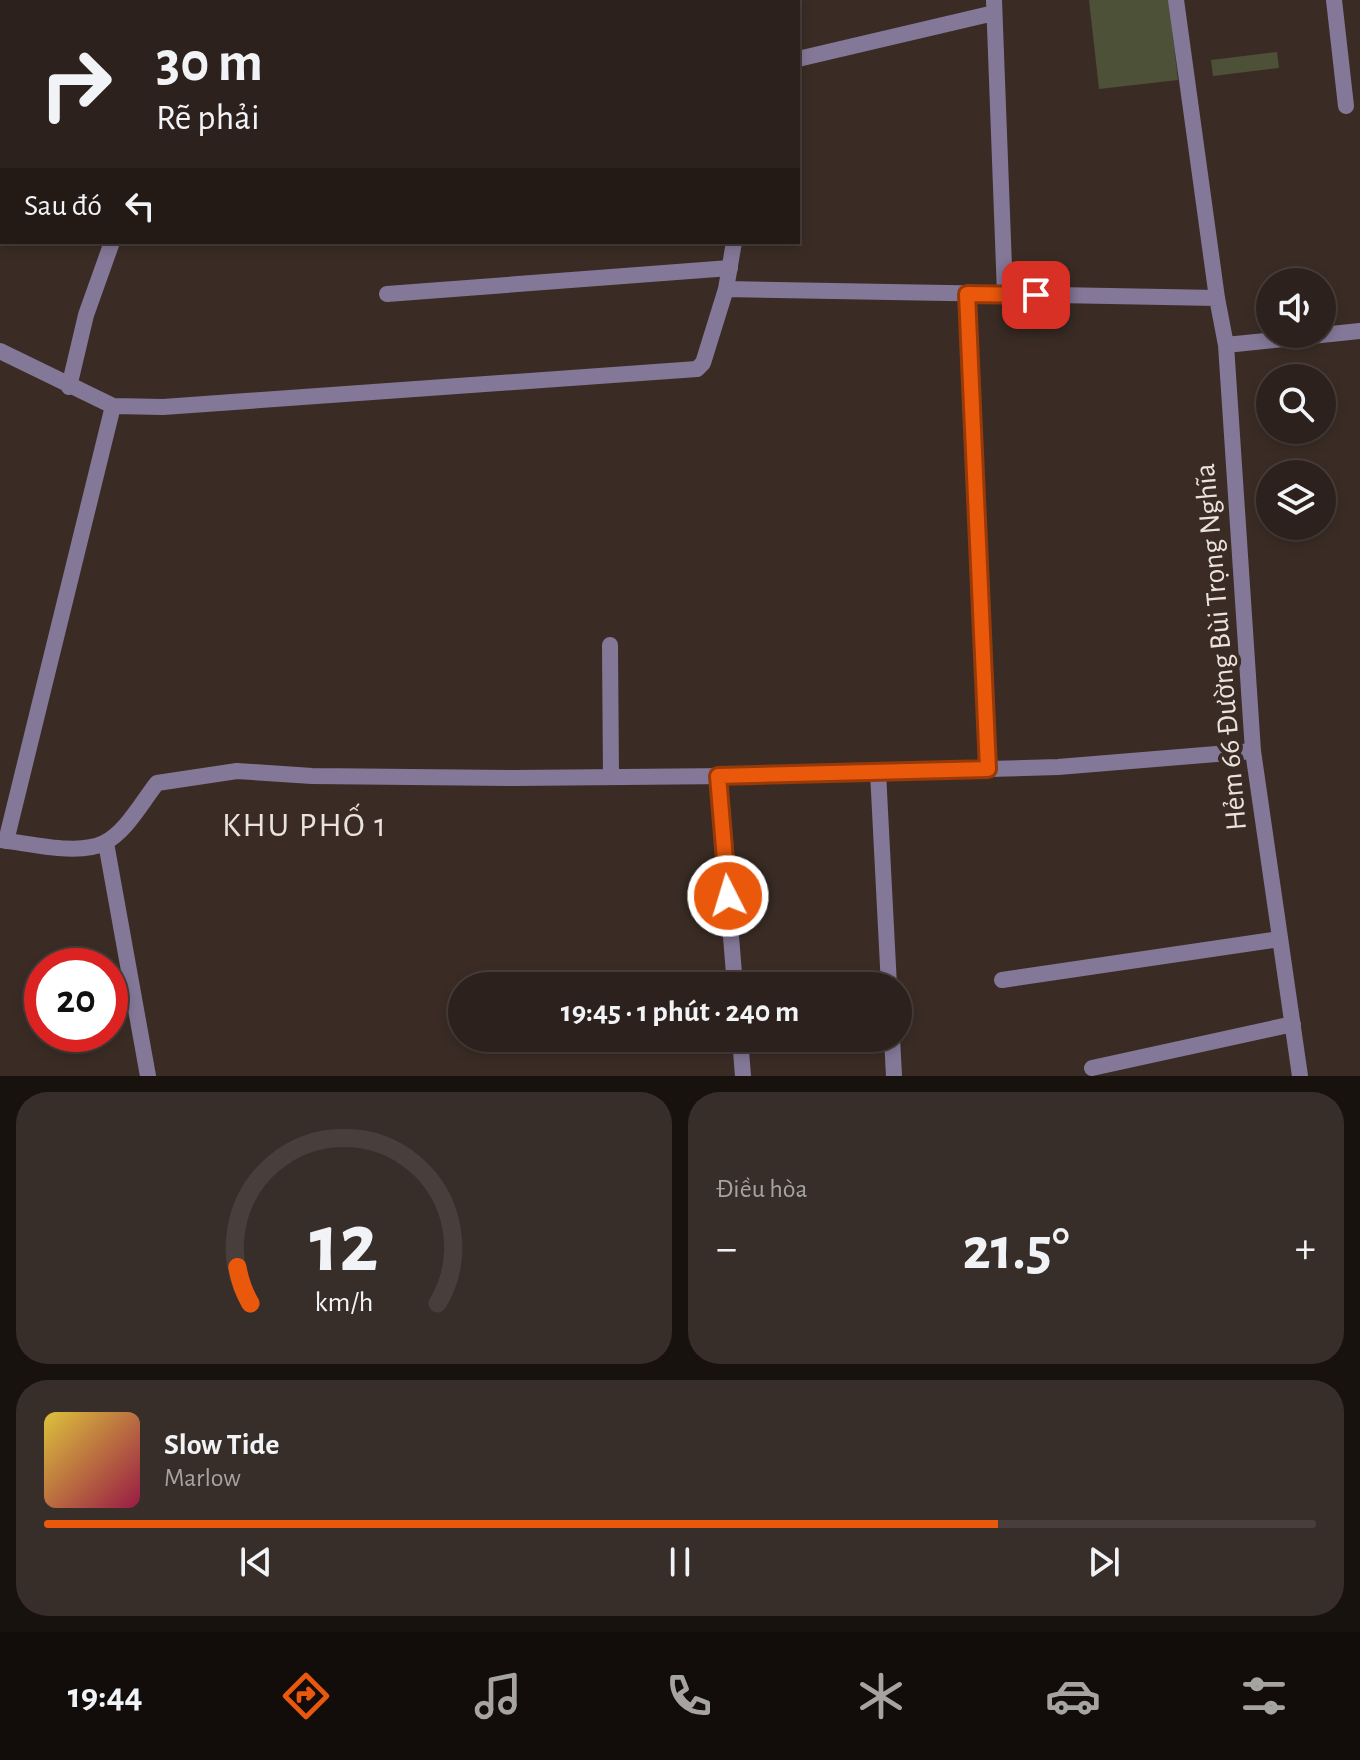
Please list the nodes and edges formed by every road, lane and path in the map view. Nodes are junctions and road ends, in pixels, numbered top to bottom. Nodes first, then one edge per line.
1 (1176, 0) edge
2 (1334, 0) edge
3 (994, 6) edge
4 (800, 58) edge
5 (1346, 106) dead end
6 (111, 244) edge
7 (734, 244) edge
8 (730, 268) junction
9 (726, 289) junction
10 (387, 294) dead end
11 (967, 294) junction
12 (1005, 294) junction
13 (1217, 298) junction
14 (1360, 331) edge
15 (1226, 345) junction
16 (0, 351) edge
17 (69, 387) junction
18 (113, 406) junction
19 (610, 645) dead end
20 (1253, 751) junction
21 (988, 769) junction
22 (878, 772) junction
23 (718, 776) junction
24 (611, 777) junction
25 (3, 840) edge
26 (106, 843) junction
27 (1280, 939) junction
28 (734, 972) edge
29 (888, 972) edge
30 (1002, 980) dead end
31 (1293, 1024) junction
32 (741, 1052) edge
33 (893, 1052) edge
34 (1092, 1068) dead end
35 (148, 1076) edge
36 (743, 1076) edge
37 (894, 1076) edge
38 (1300, 1076) edge

1 - 13 street, Hẻm 66 Đường Bùi Trọng Nghĩa
2 - 5 street
3 - 4 street
3 - 12 street
6 - 17 street
7 - 8 street
8 - 9 street
8 - 10 street
9 - 11 street
9 - 18 street
11 - 12 street
11 - 21 street
12 - 13 street
13 - 15 street, Hẻm 66 Đường Bùi Trọng Nghĩa
14 - 15 street
15 - 20 street, Hẻm 66 Đường Bùi Trọng Nghĩa
16 - 17 street
17 - 18 street
18 - 25 street
19 - 24 street
20 - 21 street
20 - 27 street, Hẻm 66 Đường Bùi Trọng Nghĩa
21 - 22 street
22 - 23 street
22 - 29 street
23 - 24 street
23 - 28 street
24 - 26 street
25 - 26 street
26 - 35 street
27 - 30 street
27 - 31 street, Hẻm 66 Đường Bùi Trọng Nghĩa
31 - 34 street
31 - 38 street, Hẻm 66 Đường Bùi Trọng Nghĩa
32 - 36 street
33 - 37 street

